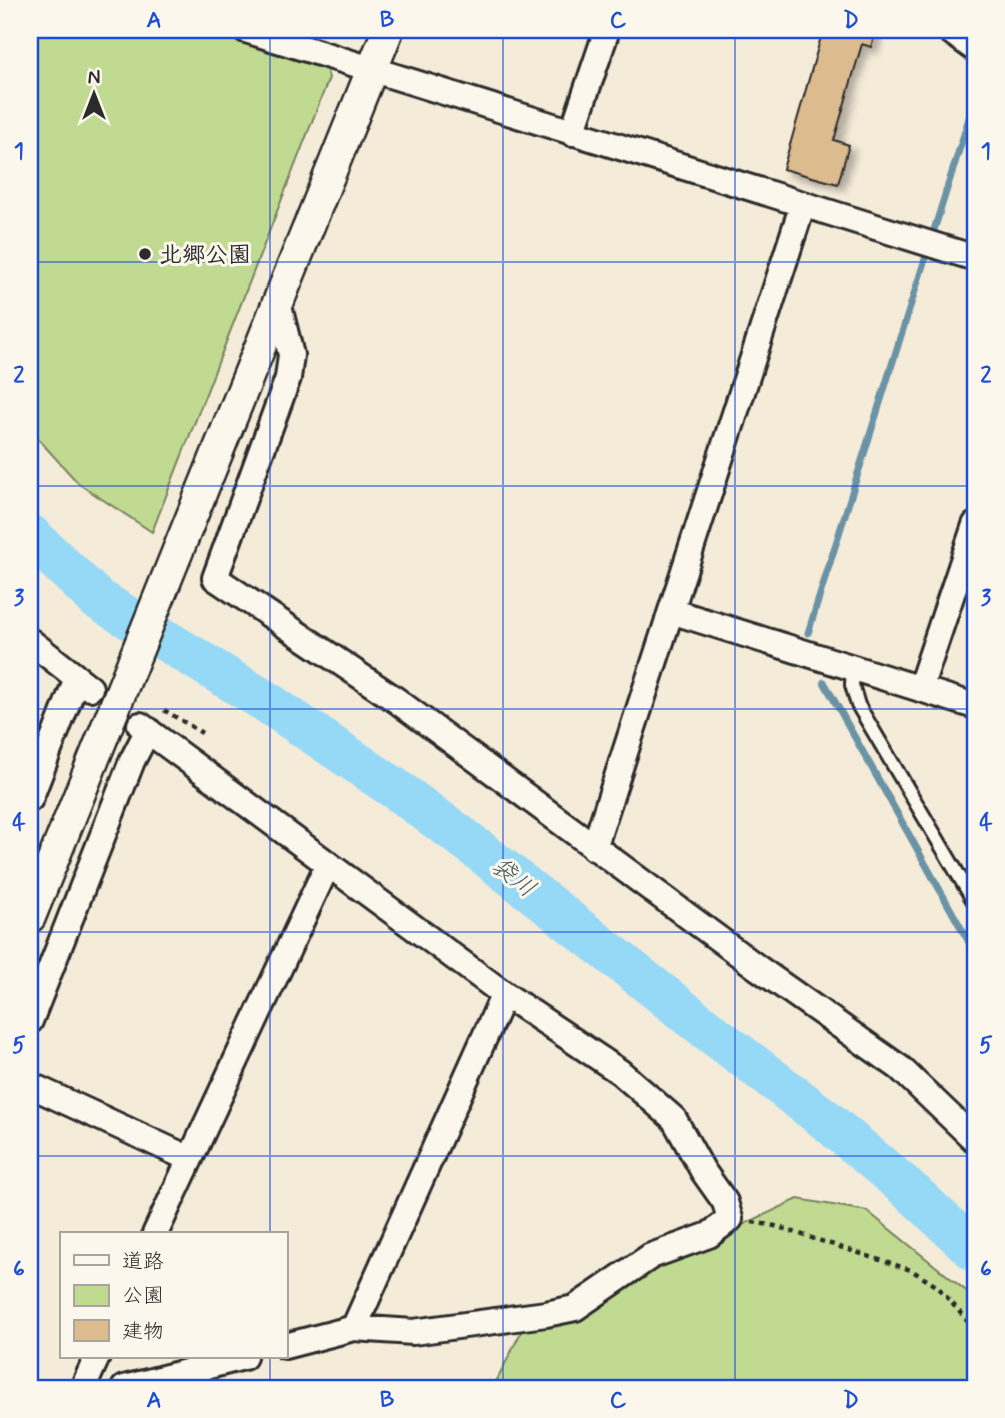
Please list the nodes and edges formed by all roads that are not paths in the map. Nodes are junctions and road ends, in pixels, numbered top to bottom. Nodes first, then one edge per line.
1 (246, 30) edge
2 (388, 30) edge
3 (607, 30) edge
4 (949, 30) edge
5 (975, 49) edge
6 (373, 71) junction
7 (572, 133) junction
8 (803, 204) junction
9 (975, 258) edge
10 (278, 302) junction
11 (975, 525) edge
12 (671, 611) junction
13 (30, 641) edge
14 (853, 668) junction
15 (920, 689) junction
16 (975, 706) edge
17 (30, 799) edge
18 (594, 848) junction
19 (328, 864) junction
20 (975, 903) edge
21 (30, 917) edge
22 (504, 994) junction
23 (30, 1021) edge
24 (30, 1086) edge
25 (975, 1140) edge
26 (190, 1159) junction
27 (156, 1232) edge
28 (354, 1328) junction
29 (287, 1345) edge
30 (97, 1358) edge
31 (240, 1358) edge
32 (83, 1388) edge
33 (124, 1388) edge

1 - 6 street
2 - 6 street
3 - 7 street
4 - 5 street
6 - 7 street
6 - 10 street
7 - 8 street
8 - 9 street
8 - 12 street
10 - 18 street
10 - 21 street
11 - 15 street
12 - 14 street
12 - 18 street
13 - 17 street
14 - 15 street
14 - 20 lane
15 - 16 street
18 - 25 street
19 - 22 street
19 - 23 street
19 - 26 street
22 - 28 street
22 - 28 street
24 - 26 street
26 - 27 street
28 - 29 street
30 - 32 street
31 - 33 street

